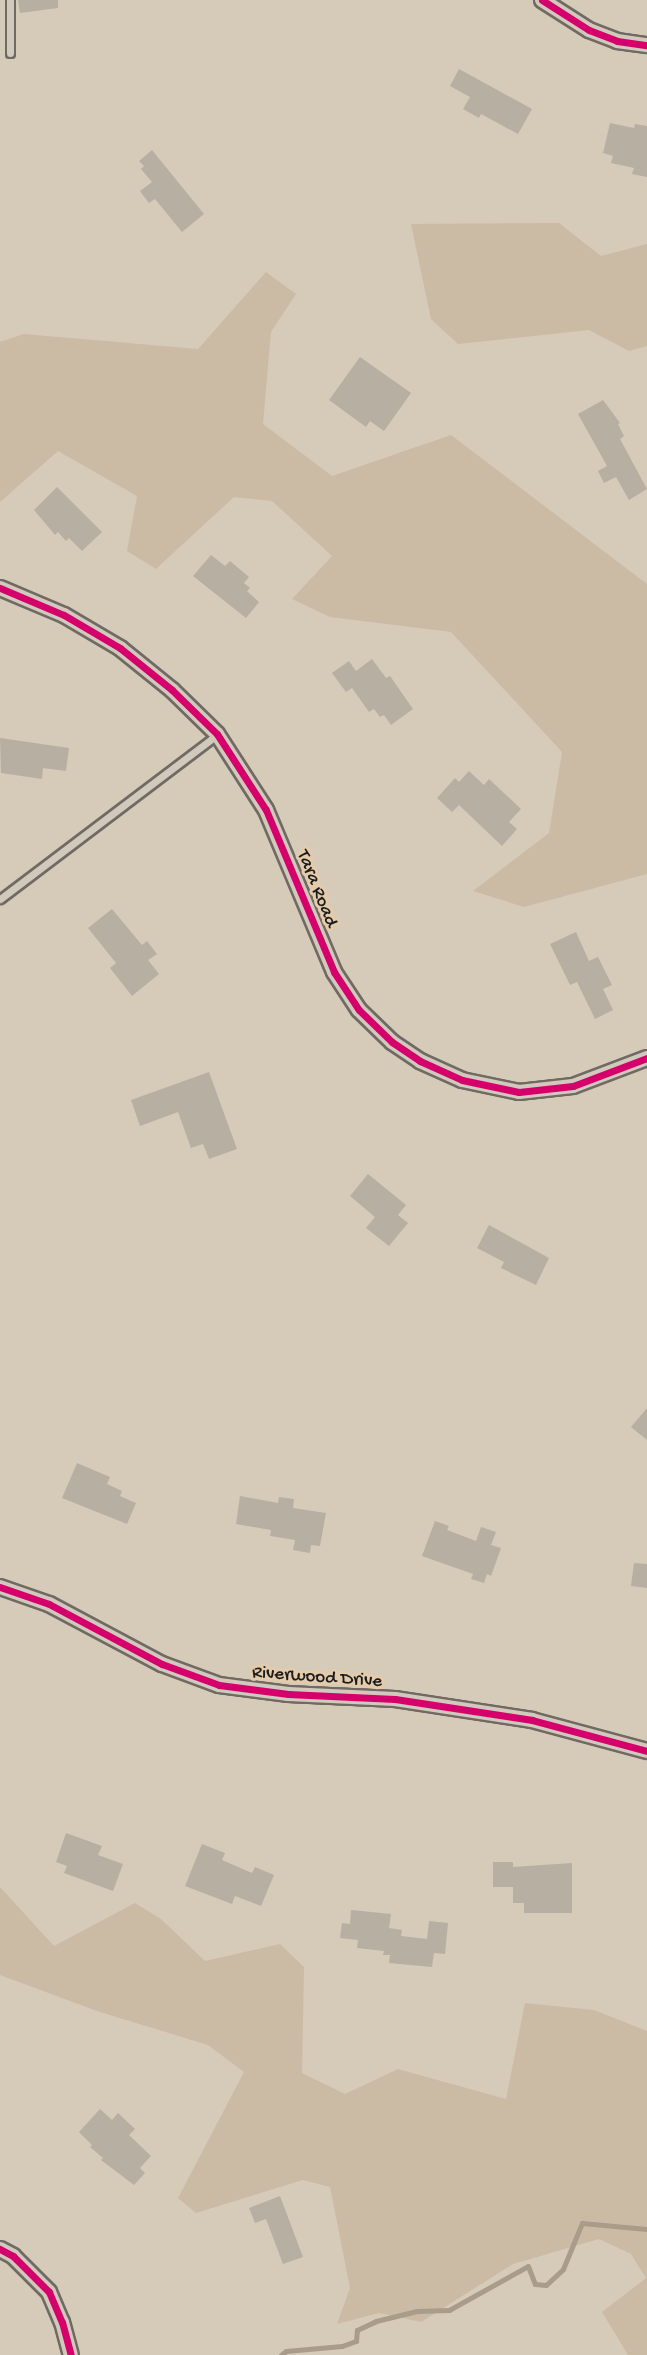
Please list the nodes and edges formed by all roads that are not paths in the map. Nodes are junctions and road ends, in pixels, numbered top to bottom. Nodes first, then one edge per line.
1 (10, 0) edge
2 (542, 0) edge
3 (647, 45) edge
4 (10, 53) dead end
5 (0, 589) edge
6 (218, 734) junction
7 (0, 899) edge
8 (647, 1058) edge
9 (0, 1587) edge
10 (647, 1751) edge
11 (0, 2249) edge
12 (71, 2355) edge

1 - 4 lane
2 - 3 street
5 - 6 street, Tara Road
6 - 7 lane
6 - 8 street, Tara Road
9 - 10 street, Riverwood Drive
11 - 12 street

